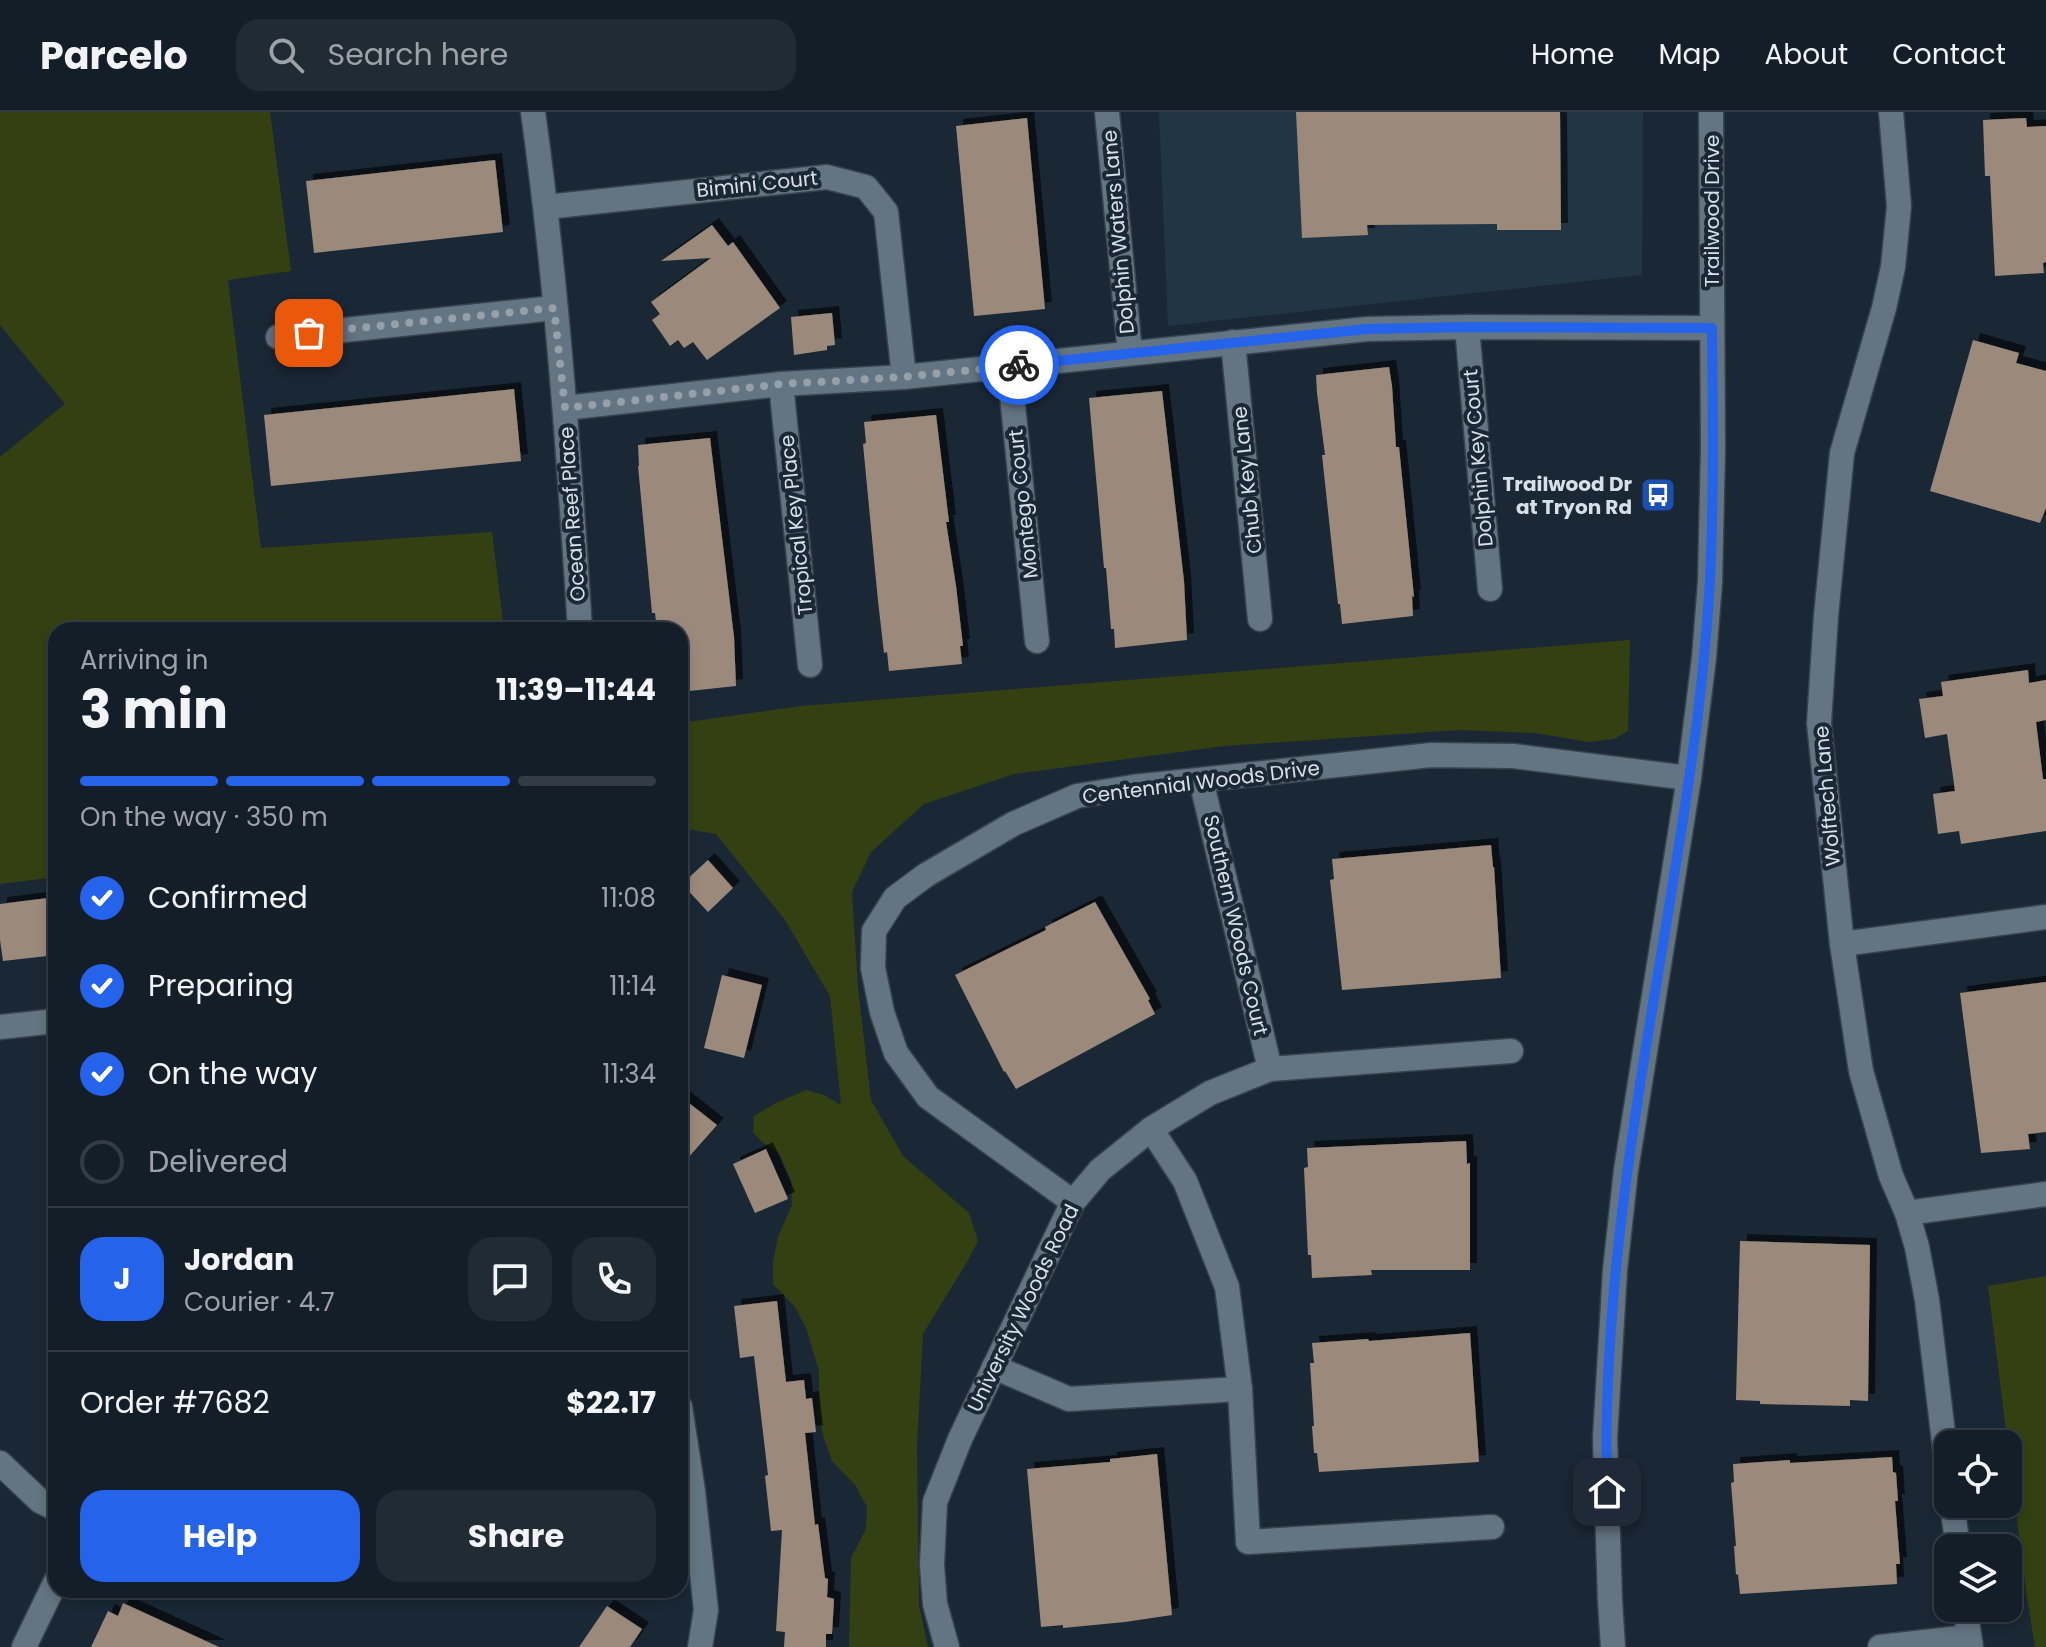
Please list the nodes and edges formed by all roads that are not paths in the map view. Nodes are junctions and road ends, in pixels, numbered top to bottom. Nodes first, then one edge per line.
1 (533, 112) edge
2 (1107, 112) edge
3 (1711, 112) edge
4 (1891, 112) edge
5 (546, 207) junction
6 (554, 308) junction
7 (1467, 327) junction
8 (1712, 328) junction
9 (278, 337) dead end
10 (1233, 342) junction
11 (1130, 353) junction
12 (1009, 366) junction
13 (904, 377) junction
14 (781, 384) junction
15 (565, 408) junction
16 (1490, 589) dead end
17 (1260, 619) dead end
18 (579, 622) edge
19 (1037, 641) dead end
20 (810, 665) dead end
21 (1689, 778) junction
22 (1201, 780) junction
23 (2046, 917) edge
24 (1842, 944) junction
25 (48, 1022) edge
26 (0, 1027) edge
27 (1511, 1051) dead end
28 (1270, 1069) junction
29 (1151, 1129) junction
30 (2046, 1194) edge
31 (1073, 1202) junction
32 (1907, 1213) junction
33 (994, 1367) junction
34 (1240, 1389) junction
35 (1943, 1430) edge
36 (688, 1459) edge
37 (0, 1463) edge
38 (48, 1505) edge
39 (1492, 1527) dead end
40 (48, 1598) edge
41 (1967, 1622) edge
42 (1970, 1642) edge
43 (24, 1647) edge
44 (700, 1647) edge
45 (947, 1647) edge
46 (1613, 1647) edge
47 (1880, 1647) edge

1 - 5 street, Ocean Reef Place
2 - 11 street, Dolphin Waters Lane
3 - 8 street, Trailwood Drive
4 - 24 street, Wolftech Lane
5 - 6 street, Ocean Reef Place
5 - 13 street, Bimini Court
6 - 9 street
6 - 15 street, Ocean Reef Place
7 - 8 street
7 - 10 street
7 - 16 street, Dolphin Key Court
8 - 21 street, Trailwood Drive
10 - 11 street
10 - 17 street, Chub Key Lane
11 - 12 street
12 - 13 street
12 - 19 street, Montego Court
13 - 14 street
14 - 15 street
14 - 20 street, Tropical Key Place
15 - 18 street, Ocean Reef Place
21 - 22 street, Centennial Woods Drive
21 - 46 street, Trailwood Drive
22 - 28 street, Southern Woods Court
22 - 31 street, Centennial Woods Drive
23 - 24 street
24 - 32 street, Wolftech Lane
25 - 26 street
27 - 28 street, University Woods Road
28 - 29 street, University Woods Road
29 - 31 street, University Woods Road
29 - 34 street
30 - 32 street
31 - 33 street, University Woods Road
32 - 35 street, Wolftech Lane
33 - 34 street
33 - 45 street, University Woods Road
34 - 39 street
36 - 44 street
37 - 38 street
40 - 43 street
41 - 42 street
42 - 47 street

